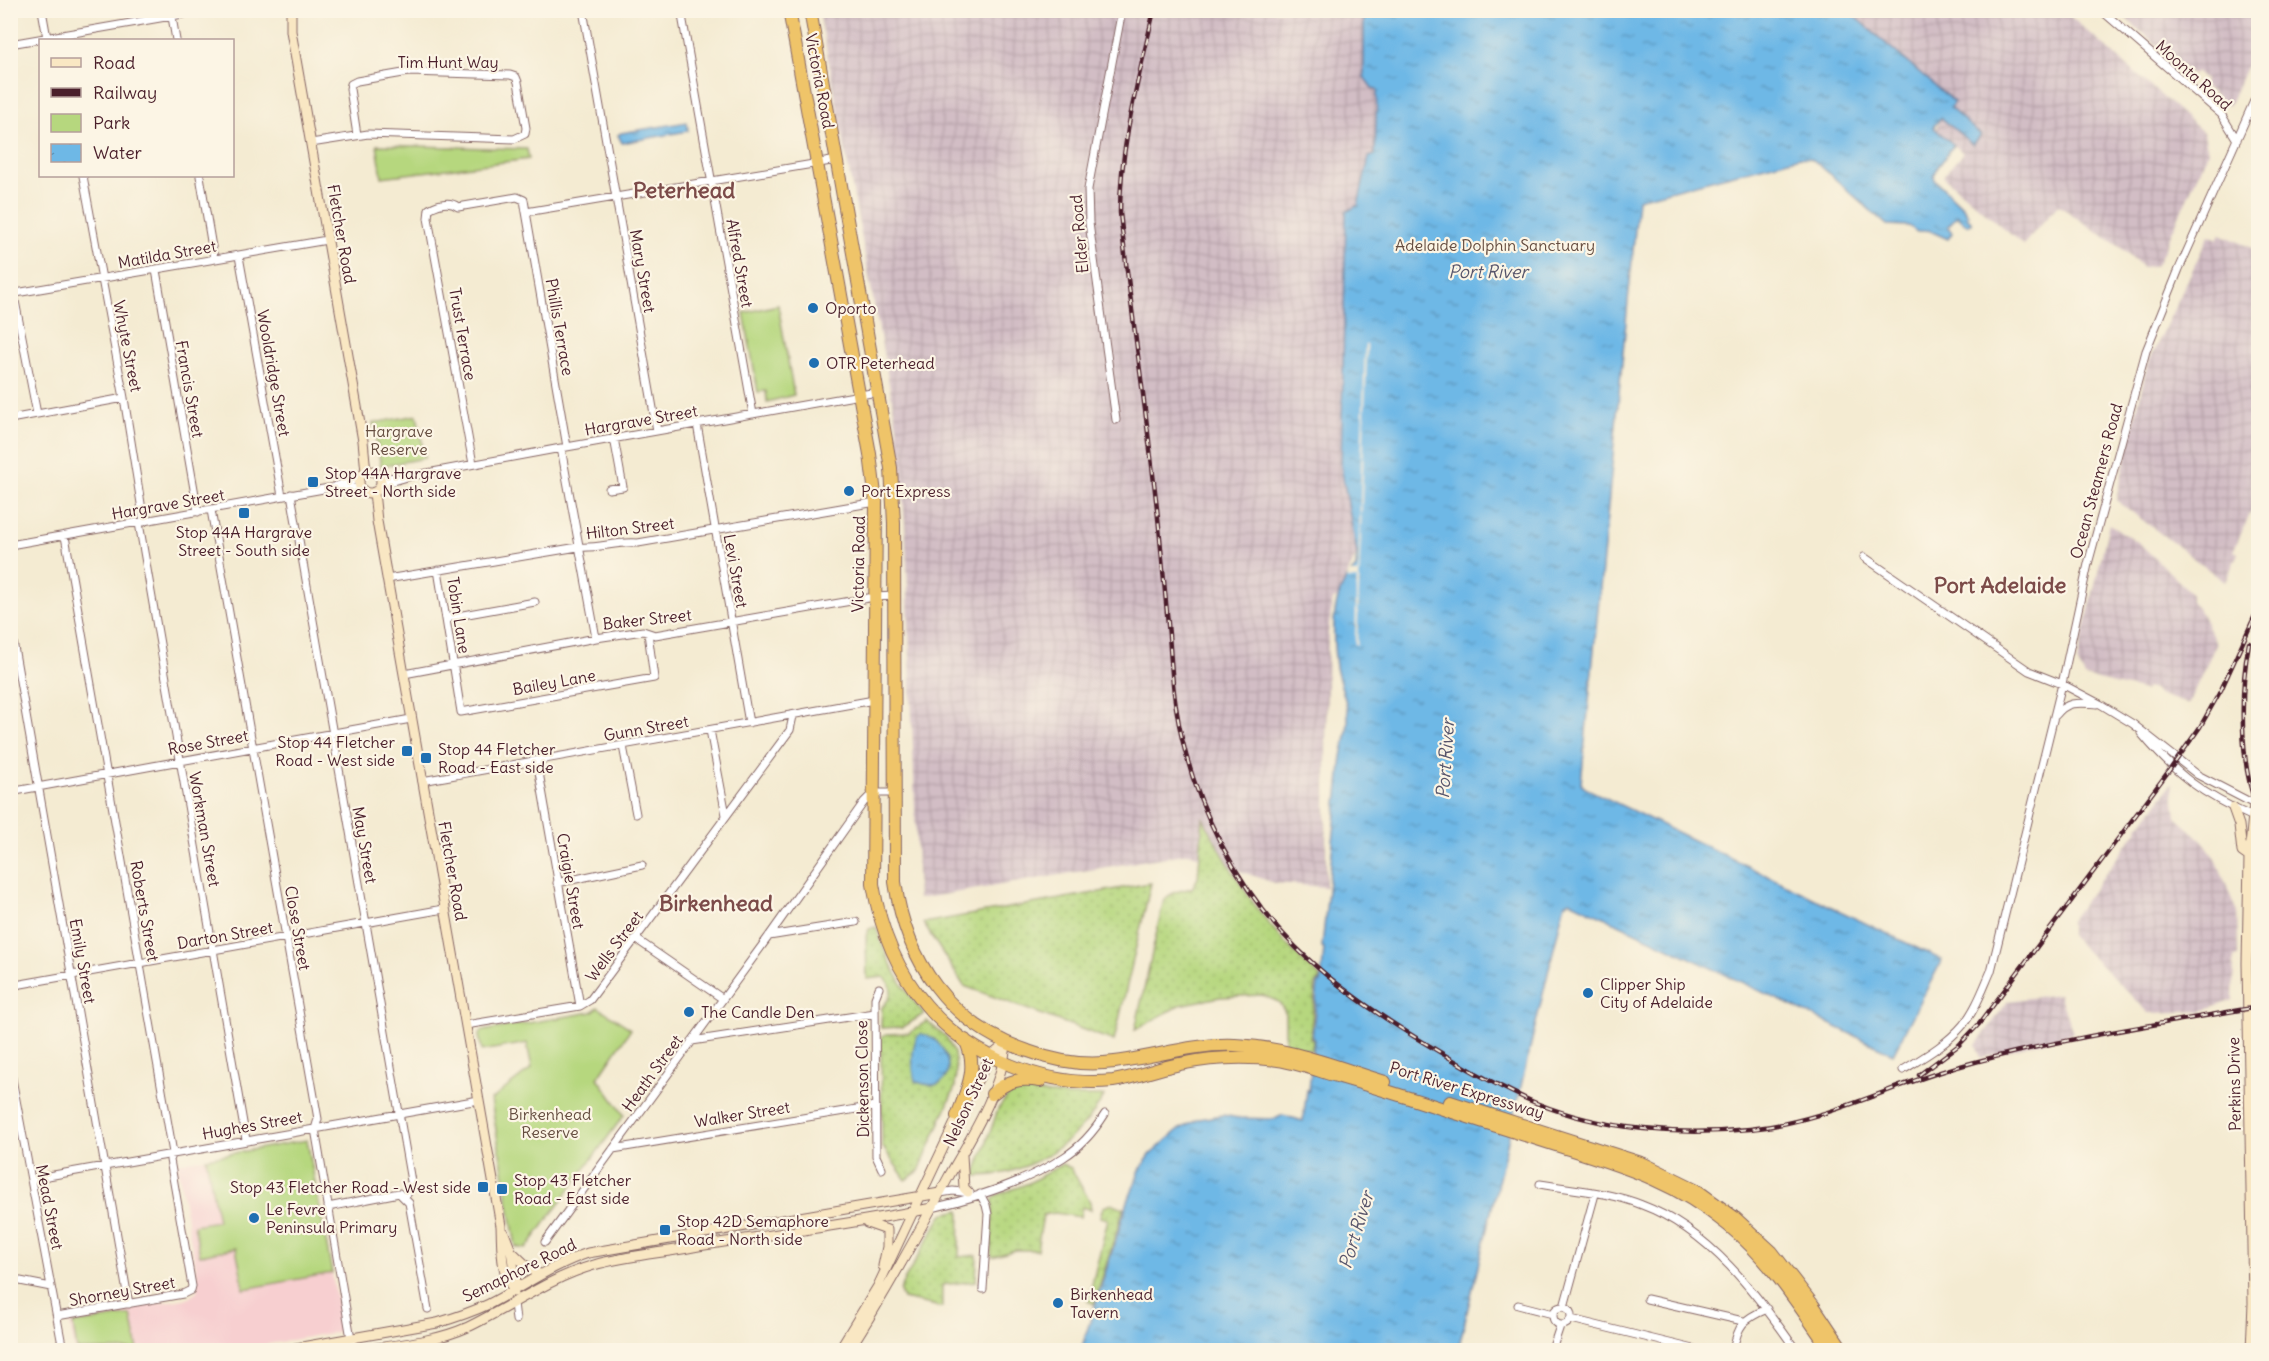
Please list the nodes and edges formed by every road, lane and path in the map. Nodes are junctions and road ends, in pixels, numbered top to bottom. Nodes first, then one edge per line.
1 (42, 10) edge
2 (206, 10) edge
3 (284, 10) edge
4 (291, 10) edge
5 (583, 10) edge
6 (681, 10) edge
7 (789, 10) edge
8 (810, 10) edge
9 (1122, 10) edge
10 (2100, 10) edge
11 (172, 16) junction
12 (291, 31) junction
13 (47, 38) junction
14 (59, 38) edge
15 (39, 39) edge
16 (41, 39) edge
17 (176, 39) edge
18 (10, 44) edge
19 (2259, 92) edge
20 (357, 135) junction
21 (2237, 140) junction
22 (311, 143) junction
23 (837, 160) junction
24 (818, 162) junction
25 (83, 177) edge
26 (200, 177) edge
27 (711, 181) junction
28 (616, 195) junction
29 (526, 212) junction
30 (327, 240) junction
31 (239, 256) junction
32 (214, 260) junction
33 (156, 270) junction
34 (10, 275) edge
35 (101, 279) junction
36 (12, 294) edge
37 (877, 392) junction
38 (858, 396) junction
39 (124, 398) junction
40 (37, 414) junction
41 (753, 414) junction
42 (10, 419) edge
43 (1116, 420) dead end
44 (697, 424) junction
45 (657, 431) junction
46 (614, 438) junction
47 (564, 447) junction
48 (888, 449) junction
49 (870, 454) junction
50 (473, 464) junction
51 (370, 482) junction
52 (609, 489) dead end
53 (291, 494) junction
54 (282, 496) junction
55 (876, 502) junction
56 (211, 510) junction
57 (198, 512) junction
58 (141, 523) junction
59 (715, 530) junction
60 (65, 536) junction
61 (10, 545) edge
62 (578, 547) junction
63 (1863, 557) dead end
64 (438, 570) junction
65 (387, 579) junction
66 (895, 596) junction
67 (874, 597) junction
68 (535, 602) dead end
69 (446, 618) junction
70 (731, 623) junction
71 (10, 624) edge
72 (648, 633) junction
73 (596, 638) junction
74 (453, 665) junction
75 (404, 675) junction
76 (2062, 684) junction
77 (874, 700) junction
78 (2100, 704) junction
79 (793, 716) junction
80 (411, 719) junction
81 (2053, 720) junction
82 (749, 723) junction
83 (2133, 724) junction
84 (710, 730) junction
85 (332, 734) junction
86 (623, 746) junction
87 (253, 748) junction
88 (180, 761) junction
89 (537, 761) junction
90 (106, 775) junction
91 (422, 781) junction
92 (39, 787) junction
93 (2259, 789) edge
94 (10, 792) edge
95 (895, 793) junction
96 (873, 794) junction
97 (2257, 805) edge
98 (2233, 808) junction
99 (636, 814) dead end
100 (726, 815) junction
101 (2256, 818) edge
102 (2249, 857) junction
103 (642, 865) dead end
104 (2259, 867) edge
105 (557, 883) junction
106 (444, 909) junction
107 (856, 922) dead end
108 (365, 924) junction
109 (769, 936) junction
110 (286, 938) junction
111 (636, 939) junction
112 (213, 950) junction
113 (140, 964) junction
114 (72, 976) junction
115 (10, 986) edge
116 (879, 988) dead end
117 (723, 999) junction
118 (580, 1006) junction
119 (874, 1013) junction
120 (2259, 1018) edge
121 (466, 1025) junction
122 (965, 1040) junction
123 (692, 1041) junction
124 (1006, 1044) junction
125 (1260, 1053) junction
126 (991, 1056) junction
127 (1009, 1064) junction
128 (10, 1068) edge
129 (1903, 1070) dead end
130 (1116, 1081) junction
131 (992, 1094) junction
132 (479, 1100) junction
133 (875, 1106) junction
134 (399, 1114) junction
135 (1105, 1114) dead end
136 (957, 1116) junction
137 (315, 1129) junction
138 (246, 1140) junction
139 (613, 1149) junction
140 (173, 1152) junction
141 (962, 1152) junction
142 (1597, 1153) junction
143 (105, 1164) junction
144 (882, 1169) dead end
145 (31, 1179) junction
146 (1540, 1184) dead end
147 (968, 1192) junction
148 (940, 1193) junction
149 (980, 1194) junction
150 (1595, 1194) junction
151 (919, 1196) junction
152 (405, 1197) junction
153 (328, 1207) junction
154 (932, 1208) junction
155 (912, 1212) junction
156 (863, 1222) junction
157 (501, 1226) junction
158 (545, 1242) dead end
159 (511, 1251) junction
160 (540, 1274) junction
161 (10, 1279) edge
162 (878, 1286) junction
163 (51, 1287) junction
164 (514, 1289) junction
165 (983, 1289) dead end
166 (191, 1290) joint
167 (1647, 1299) dead end
168 (129, 1304) junction
169 (514, 1304) junction
170 (1518, 1305) dead end
171 (1564, 1307) junction
172 (428, 1309) dead end
173 (1767, 1309) junction
174 (1553, 1314) junction
175 (57, 1316) junction
176 (1571, 1319) junction
177 (516, 1320) dead end
178 (1743, 1322) junction
179 (1560, 1326) junction
180 (352, 1339) junction
181 (63, 1350) edge
182 (285, 1350) edge
183 (353, 1350) edge
184 (361, 1350) edge
185 (839, 1350) edge
186 (849, 1350) edge
187 (1552, 1350) edge
188 (1698, 1350) edge
189 (1732, 1350) edge
190 (1796, 1350) edge
191 (1830, 1350) edge
192 (1843, 1350) edge
193 (2251, 1350) edge

1 - 13 street
2 - 11 street
3 - 12 street, Fletcher Road
4 - 12 street, Fletcher Road
5 - 28 street, Mary Street
6 - 27 street, Alfred Street
7 - 24 highway, Victoria Road
8 - 23 highway, Victoria Road
9 - 43 street, Elder Road
10 - 21 street, Moonta Road
11 - 14 street
11 - 17 street
12 - 22 street, Fletcher Road
13 - 14 street
13 - 16 street
15 - 18 street
19 - 21 street, Ocean Steamers Road
20 - 20 street, Tim Hunt Way
20 - 22 street, Tim Hunt Way
21 - 76 street, Ocean Steamers Road
22 - 30 street, Fletcher Road
23 - 24 street
23 - 37 highway, Victoria Road
24 - 27 street
24 - 38 highway, Victoria Road
25 - 35 street, Whyte Street
26 - 32 street
27 - 28 street
27 - 41 street, Alfred Street
28 - 29 street
28 - 45 street, Mary Street
29 - 47 street, Phillis Terrace
29 - 50 street, Trust Terrace
30 - 31 street, Matilda Street
30 - 51 street, Fletcher Road
31 - 32 street, Matilda Street
31 - 54 street, Wooldridge Street
32 - 33 street, Matilda Street
33 - 35 street, Matilda Street
33 - 57 street, Francis Street
34 - 36 street
35 - 36 street, Matilda Street
35 - 39 street, Whyte Street
36 - 40 street
37 - 38 street, Hargrave Street
37 - 48 highway
38 - 41 street, Hargrave Street
38 - 49 highway, Victoria Road
39 - 40 street
39 - 58 street, Whyte Street
40 - 42 street
41 - 44 street, Hargrave Street
44 - 45 street, Hargrave Street
44 - 59 street, Levi Street
45 - 46 street, Hargrave Street
46 - 47 street, Hargrave Street
46 - 52 street
47 - 50 street, Hargrave Street
47 - 62 street, Phillis Terrace
48 - 49 highway
48 - 66 highway
49 - 55 highway, Victoria Road
50 - 51 street, Hargrave Street
51 - 53 street, Hargrave Street
51 - 65 street, Fletcher Road
53 - 54 street, Hargrave Street
53 - 85 street, May Street
54 - 56 street, Hargrave Street
55 - 59 street, Hilton Street
55 - 67 highway, Victoria Road
56 - 57 street, Hargrave Street
56 - 87 street, Close Street
57 - 58 street, Hargrave Street
58 - 60 street, Hargrave Street
58 - 88 street, Workman Street
59 - 62 street, Hilton Street
59 - 70 street, Levi Street
60 - 61 street, Hargrave Street
60 - 90 street, Roberts Street
62 - 64 street, Hilton Street
62 - 73 street, Phillis Terrace
63 - 76 street
64 - 65 street, Hilton Street
64 - 69 street, Tobin Lane
65 - 75 street, Fletcher Road
66 - 67 street, Baker Street
66 - 95 highway
67 - 70 street, Baker Street
67 - 77 highway, Victoria Road
68 - 69 street
69 - 74 street, Tobin Lane
70 - 72 street, Baker Street
70 - 82 street, Levi Street
71 - 92 street, Emily Street
72 - 73 street, Baker Street
72 - 74 street, Bailey Lane
73 - 74 street, Baker Street
74 - 75 street, Baker Street
75 - 80 street, Fletcher Road
76 - 78 street
76 - 81 street, Ocean Steamers Road
77 - 79 street, Gunn Street
77 - 96 highway, Victoria Road
78 - 81 street
78 - 83 street
79 - 82 street, Gunn Street
79 - 100 street, Wells Street
80 - 85 street, Rose Street
80 - 91 street, Fletcher Road
81 - 129 street, Ocean Steamers Road
82 - 84 street, Gunn Street
83 - 97 street
83 - 98 street
84 - 86 street, Gunn Street
84 - 100 street
85 - 87 street, Rose Street
85 - 108 street, May Street
86 - 89 street, Gunn Street
86 - 99 street
87 - 88 street, Rose Street
87 - 110 street, Close Street
88 - 90 street, Rose Street
88 - 112 street, Workman Street
89 - 91 street, Gunn Street
89 - 105 street, Craigie Street
90 - 92 street, Rose Street
90 - 113 street, Roberts Street
91 - 106 street, Fletcher Road
92 - 94 street, Rose Street
92 - 114 street, Emily Street
93 - 97 street, Perkins Drive
95 - 96 street
95 - 124 highway
96 - 109 street, Heath Street
96 - 122 highway, Victoria Road
97 - 101 street, Perkins Drive
98 - 101 street
98 - 102 street
100 - 111 street, Wells Street
101 - 102 street, Perkins Drive
102 - 193 street, Perkins Drive
103 - 105 street
104 - 120 street, Perkins Drive
105 - 118 street, Craigie Street
106 - 108 street, Darton Street
106 - 121 street, Fletcher Road
107 - 109 street
108 - 110 street, Darton Street
108 - 134 street, May Street
109 - 117 street, Heath Street
110 - 112 street, Darton Street
110 - 137 street, Close Street
111 - 117 street
111 - 118 street, Wells Street
112 - 113 street, Darton Street
112 - 138 street, Workman Street
113 - 114 street, Darton Street
113 - 140 street, Roberts Street
114 - 115 street, Darton Street
114 - 143 street, Emily Street
116 - 119 street, Dickenson Close
117 - 123 street, Heath Street
118 - 121 street
119 - 123 street
119 - 133 street, Dickenson Close
121 - 132 street, Fletcher Road
122 - 126 highway, Victoria Road
122 - 136 highway
123 - 139 street, Heath Street
124 - 125 highway, Port River Expressway
124 - 126 street, Nelson Street
124 - 127 street, Nelson Street
125 - 130 highway, Port River Expressway
125 - 142 highway, Port River Expressway
126 - 127 highway, Victoria Road
126 - 136 street, Nelson Street
127 - 130 highway, Port River Expressway
127 - 131 street, Nelson Street
128 - 145 street, Mead Street
130 - 131 highway
131 - 141 street, Nelson Street
132 - 134 street, Hughes Street
132 - 157 street, Fletcher Road
133 - 139 street, Walker Street
133 - 144 street, Dickenson Close
134 - 137 street, Hughes Street
134 - 152 street, May Street
135 - 149 street, Semaphore Road
136 - 151 street, Nelson Street
137 - 138 street, Hughes Street
137 - 153 street, Close Street
138 - 140 street, Hughes Street
139 - 158 street, Heath Street
140 - 143 street, Hughes Street
140 - 166 street, Roberts Street
141 - 147 street
141 - 148 street, Nelson Street
142 - 191 highway, Port River Expressway
142 - 192 highway, Port River Expressway
143 - 145 street, Hughes Street
143 - 168 street, Emily Street
145 - 163 street, Mead Street
146 - 150 street
147 - 148 street, Semaphore Road
147 - 149 street, Semaphore Road
148 - 151 street, Semaphore Road
148 - 154 street, Nelson Street
149 - 154 street, Semaphore Road
149 - 165 street
150 - 171 street
150 - 173 street
151 - 155 street, Nelson Street
151 - 160 street, Semaphore Road
152 - 153 street
152 - 172 street
153 - 180 street, Close Street
154 - 155 street, Semaphore Road
154 - 186 street, Nelson Street
155 - 156 street, Semaphore Road
155 - 162 street, Nelson Street
156 - 162 street
156 - 169 street, Semaphore Road
157 - 159 street, Fletcher Road
157 - 164 street, Fletcher Road
159 - 160 street
159 - 164 street, Fletcher Road
160 - 164 street, Semaphore Road
161 - 163 street
162 - 185 street, Nelson Street
163 - 175 street, Mead Street
164 - 169 street, Fletcher Road
164 - 180 street, Semaphore Road
166 - 168 street, Shorney Street
167 - 178 street
168 - 175 street, Shorney Street
169 - 177 street
169 - 184 street, Semaphore Road
170 - 174 street
171 - 174 street
171 - 176 street
173 - 178 street
173 - 190 street
174 - 179 street
175 - 181 street, Mead Street
176 - 179 street
176 - 188 street
178 - 189 street
179 - 187 street
180 - 182 street, Semaphore Road
180 - 183 street, Close Street

